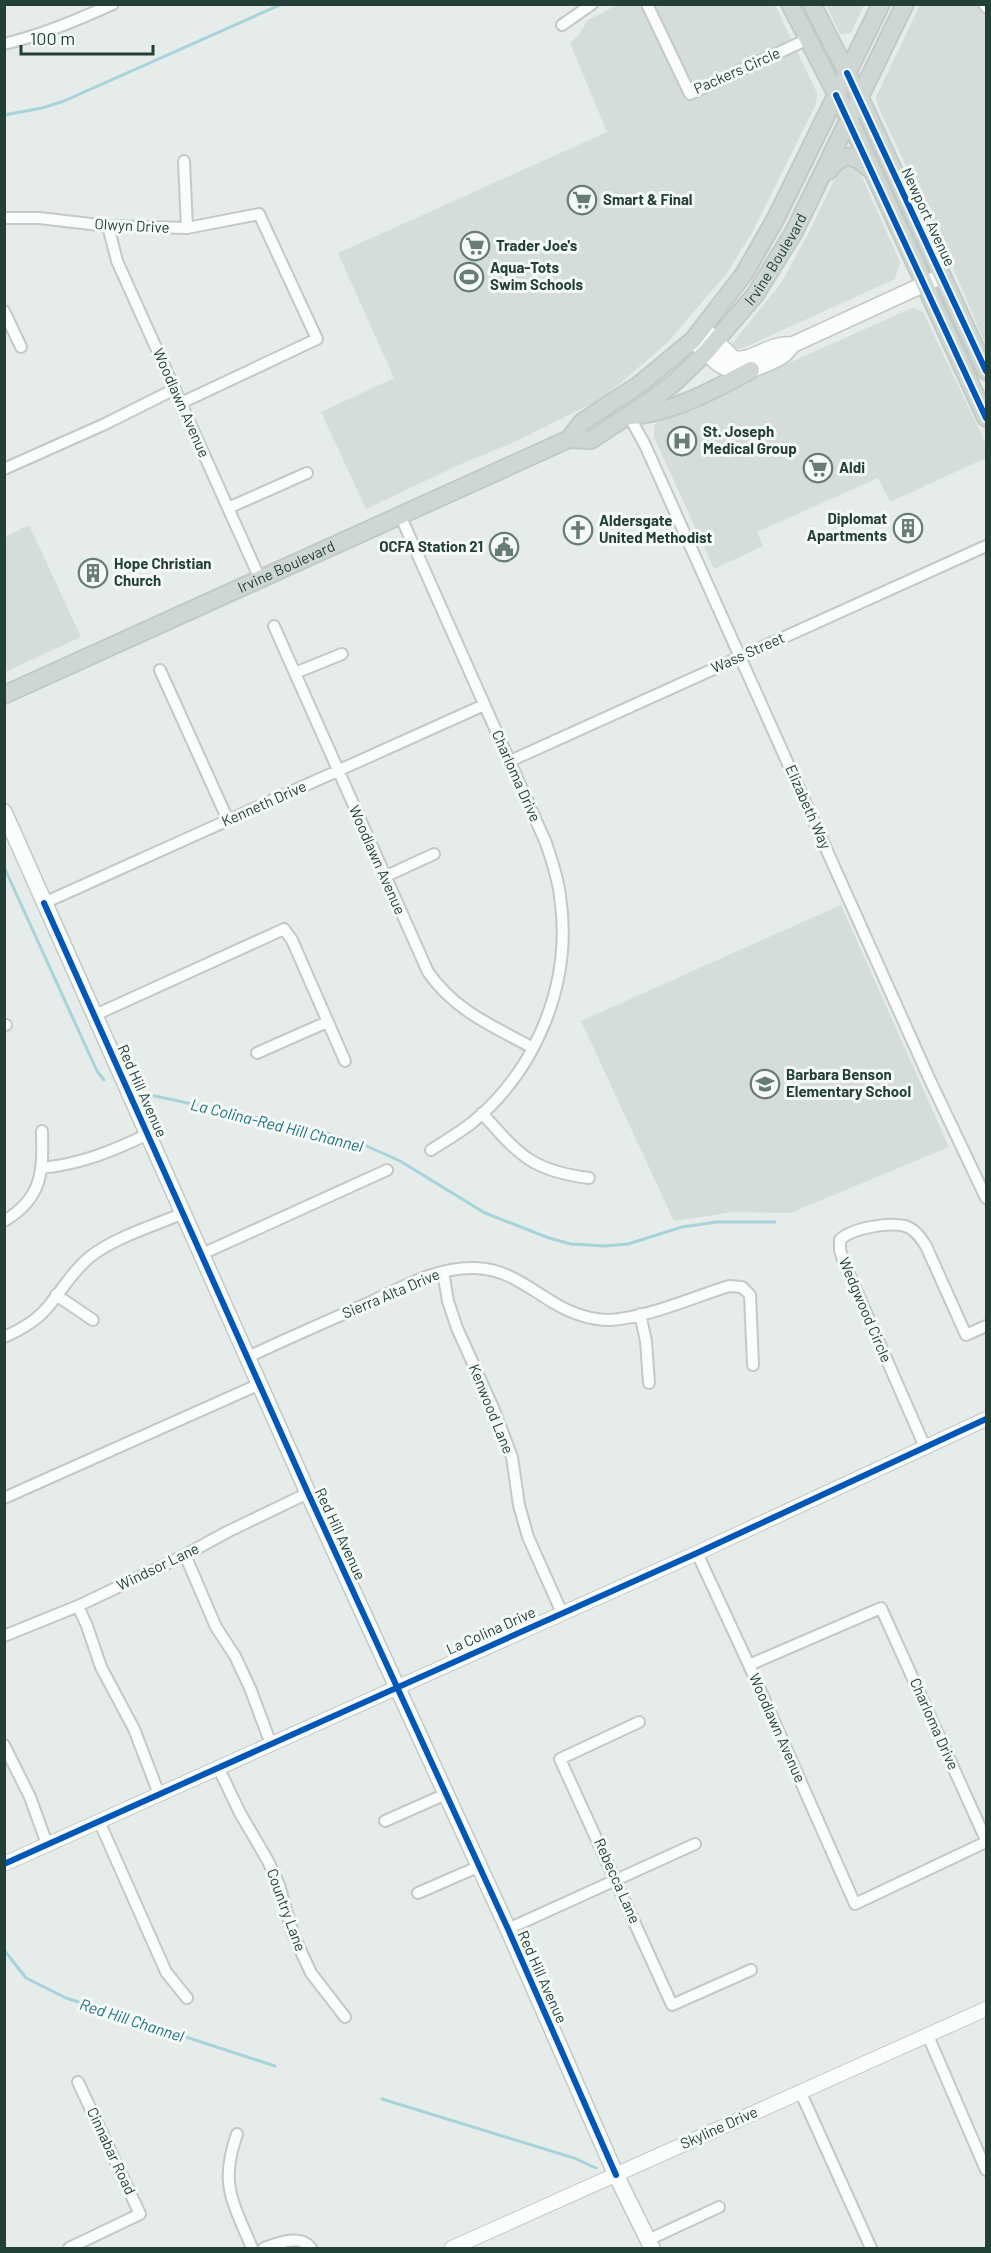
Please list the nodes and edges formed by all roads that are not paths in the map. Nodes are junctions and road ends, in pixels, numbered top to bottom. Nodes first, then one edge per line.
1 (113, 4) edge
2 (592, 4) edge
3 (647, 4) edge
4 (790, 4) edge
5 (812, 4) edge
6 (881, 4) edge
7 (905, 4) edge
8 (562, 25) dead end
9 (808, 39) junction
10 (4, 44) edge
11 (847, 73) junction
12 (836, 95) junction
13 (860, 98) junction
14 (849, 119) junction
15 (184, 161) dead end
16 (872, 170) junction
17 (819, 181) junction
18 (4, 218) edge
19 (108, 226) junction
20 (187, 228) junction
21 (942, 276) junction
22 (924, 284) junction
23 (4, 311) edge
24 (698, 334) junction
25 (792, 345) junction
26 (21, 347) dead end
27 (711, 347) junction
28 (751, 370) junction
29 (987, 371) edge
30 (175, 389) junction
31 (181, 403) junction
32 (629, 416) junction
33 (987, 418) edge
34 (569, 439) junction
35 (4, 469) edge
36 (307, 473) dead end
37 (228, 508) junction
38 (400, 516) junction
39 (987, 546) edge
40 (260, 579) junction
41 (274, 626) dead end
42 (342, 654) dead end
43 (740, 656) junction
44 (160, 670) dead end
45 (295, 673) junction
46 (4, 695) edge
47 (484, 705) junction
48 (510, 761) junction
49 (337, 771) junction
50 (4, 812) edge
51 (228, 820) junction
52 (434, 854) dead end
53 (384, 877) junction
54 (44, 903) junction
55 (95, 1015) junction
56 (327, 1022) junction
57 (533, 1048) junction
58 (257, 1053) dead end
59 (345, 1061) dead end
60 (482, 1113) junction
61 (42, 1131) dead end
62 (148, 1134) junction
63 (431, 1150) dead end
64 (42, 1168) junction
65 (387, 1170) dead end
66 (589, 1178) dead end
67 (987, 1198) edge
68 (184, 1213) junction
69 (4, 1221) edge
70 (202, 1254) junction
71 (443, 1272) junction
72 (56, 1296) junction
73 (640, 1314) junction
74 (93, 1320) dead end
75 (987, 1326) edge
76 (4, 1337) edge
77 (248, 1357) junction
78 (753, 1365) dead end
79 (648, 1383) dead end
80 (260, 1384) junction
81 (987, 1419) edge
82 (925, 1447) junction
83 (308, 1493) junction
84 (4, 1498) edge
85 (697, 1553) junction
86 (185, 1556) junction
87 (78, 1606) junction
88 (562, 1613) junction
89 (4, 1636) edge
90 (749, 1665) junction
91 (397, 1686) junction
92 (639, 1722) dead end
93 (271, 1744) junction
94 (4, 1745) edge
95 (218, 1767) junction
96 (159, 1794) junction
97 (446, 1794) junction
98 (99, 1821) junction
99 (386, 1821) dead end
100 (987, 1841) edge
101 (47, 1844) junction
102 (695, 1844) dead end
103 (4, 1864) edge
104 (480, 1866) junction
105 (616, 1880) junction
106 (418, 1893) dead end
107 (508, 1929) junction
108 (751, 1970) dead end
109 (187, 1998) dead end
110 (987, 2009) edge
111 (345, 2017) dead end
112 (928, 2036) junction
113 (78, 2082) dead end
114 (800, 2091) junction
115 (237, 2134) dead end
116 (987, 2170) edge
117 (616, 2175) junction
118 (718, 2207) dead end
119 (650, 2244) edge
120 (69, 2248) edge
121 (252, 2248) edge
122 (264, 2248) edge
123 (311, 2248) edge
124 (456, 2248) edge
125 (871, 2248) edge

1 - 10 street
2 - 8 street
3 - 9 street, Packers Circle
4 - 9 main road, Newport Avenue
5 - 11 main road, Newport Avenue
6 - 11 main road, Irvine Boulevard
7 - 13 main road, Irvine Boulevard
9 - 12 main road, Newport Avenue
11 - 12 main road, Irvine Boulevard
11 - 13 main road, Newport Avenue
12 - 14 main road, Newport Avenue
12 - 24 main road, Irvine Boulevard
13 - 14 main road, Irvine Boulevard
13 - 21 main road, Newport Avenue
14 - 16 main road, Newport Avenue
14 - 17 main road, Irvine Boulevard
15 - 20 street
16 - 17 main road
16 - 22 main road, Newport Avenue
17 - 27 main road, Irvine Boulevard
18 - 19 street, Olwyn Drive
19 - 20 street, Olwyn Drive
19 - 30 street, Woodlawn Avenue
20 - 31 street, Olwyn Drive
21 - 22 main road
21 - 29 main road, Newport Avenue
22 - 25 main road
22 - 33 main road, Newport Avenue
23 - 26 street
24 - 27 main road
24 - 34 main road, Irvine Boulevard
25 - 27 main road
25 - 28 main road
27 - 28 main road
27 - 32 main road, Irvine Boulevard
28 - 32 main road
30 - 31 street, Woodlawn Avenue
30 - 35 street
31 - 37 street, Woodlawn Avenue
32 - 34 main road, Irvine Boulevard
32 - 43 street, Elizabeth Way
34 - 38 main road, Irvine Boulevard
36 - 37 street
37 - 40 street, Woodlawn Avenue
38 - 40 main road, Irvine Boulevard
38 - 47 street, Charloma Drive
39 - 43 street, Wass Street
40 - 46 main road, Irvine Boulevard
41 - 45 street, Woodlawn Avenue
42 - 45 street
43 - 48 street, Wass Street
43 - 67 street, Elizabeth Way
44 - 51 street
45 - 49 street, Woodlawn Avenue
47 - 48 street, Charloma Drive
47 - 49 street, Kenneth Drive
48 - 57 street, Charloma Drive
49 - 51 street, Kenneth Drive
49 - 53 street, Woodlawn Avenue
50 - 54 main road, Red Hill Avenue
51 - 54 street, Kenneth Drive
52 - 53 street
53 - 57 street, Woodlawn Avenue
54 - 55 main road, Red Hill Avenue
55 - 56 street
55 - 62 main road, Red Hill Avenue
56 - 58 street
56 - 59 street
57 - 60 street, Charloma Drive
60 - 63 street, Charloma Drive
60 - 66 street
61 - 64 street
62 - 64 street
62 - 68 main road, Red Hill Avenue
64 - 69 street
65 - 70 street
68 - 70 main road, Red Hill Avenue
68 - 72 street
70 - 77 main road, Red Hill Avenue
71 - 73 street, Sierra Alta Drive
71 - 77 street, Sierra Alta Drive
71 - 88 street, Kenwood Lane
72 - 74 street
72 - 76 street
73 - 78 street, Sierra Alta Drive
73 - 79 street
75 - 82 street, Wedgwood Circle
77 - 80 main road, Red Hill Avenue
80 - 83 main road, Red Hill Avenue
80 - 84 street
81 - 82 street, La Colina Drive
82 - 85 street, La Colina Drive
83 - 86 street, Windsor Lane
83 - 91 main road, Red Hill Avenue
85 - 88 street, La Colina Drive
85 - 90 street, Woodlawn Avenue
86 - 87 street, Windsor Lane
86 - 93 street
87 - 89 street, Windsor Lane
87 - 96 street
88 - 91 street, La Colina Drive
90 - 100 street, Charloma Drive
90 - 100 street, Woodlawn Avenue
91 - 93 street, La Colina Drive
91 - 97 main road, Red Hill Avenue
92 - 105 street, Rebecca Lane
93 - 95 street, La Colina Drive
94 - 101 street
95 - 96 street, La Colina Drive
95 - 111 street, Country Lane
96 - 98 street, La Colina Drive
97 - 99 street
97 - 104 main road, Red Hill Avenue
98 - 101 street, La Colina Drive
98 - 109 street
101 - 103 street, La Colina Drive
102 - 105 street
104 - 106 street
104 - 107 main road, Red Hill Avenue
105 - 107 street
105 - 108 street, Rebecca Lane
107 - 117 main road, Red Hill Avenue
110 - 112 street, Skyline Drive
112 - 114 street, Skyline Drive
112 - 116 street
113 - 120 street, Cinnabar Road
114 - 117 street, Skyline Drive
114 - 125 street
115 - 121 street
117 - 119 main road, Red Hill Avenue
117 - 124 street, Skyline Drive
118 - 119 street
122 - 123 street

